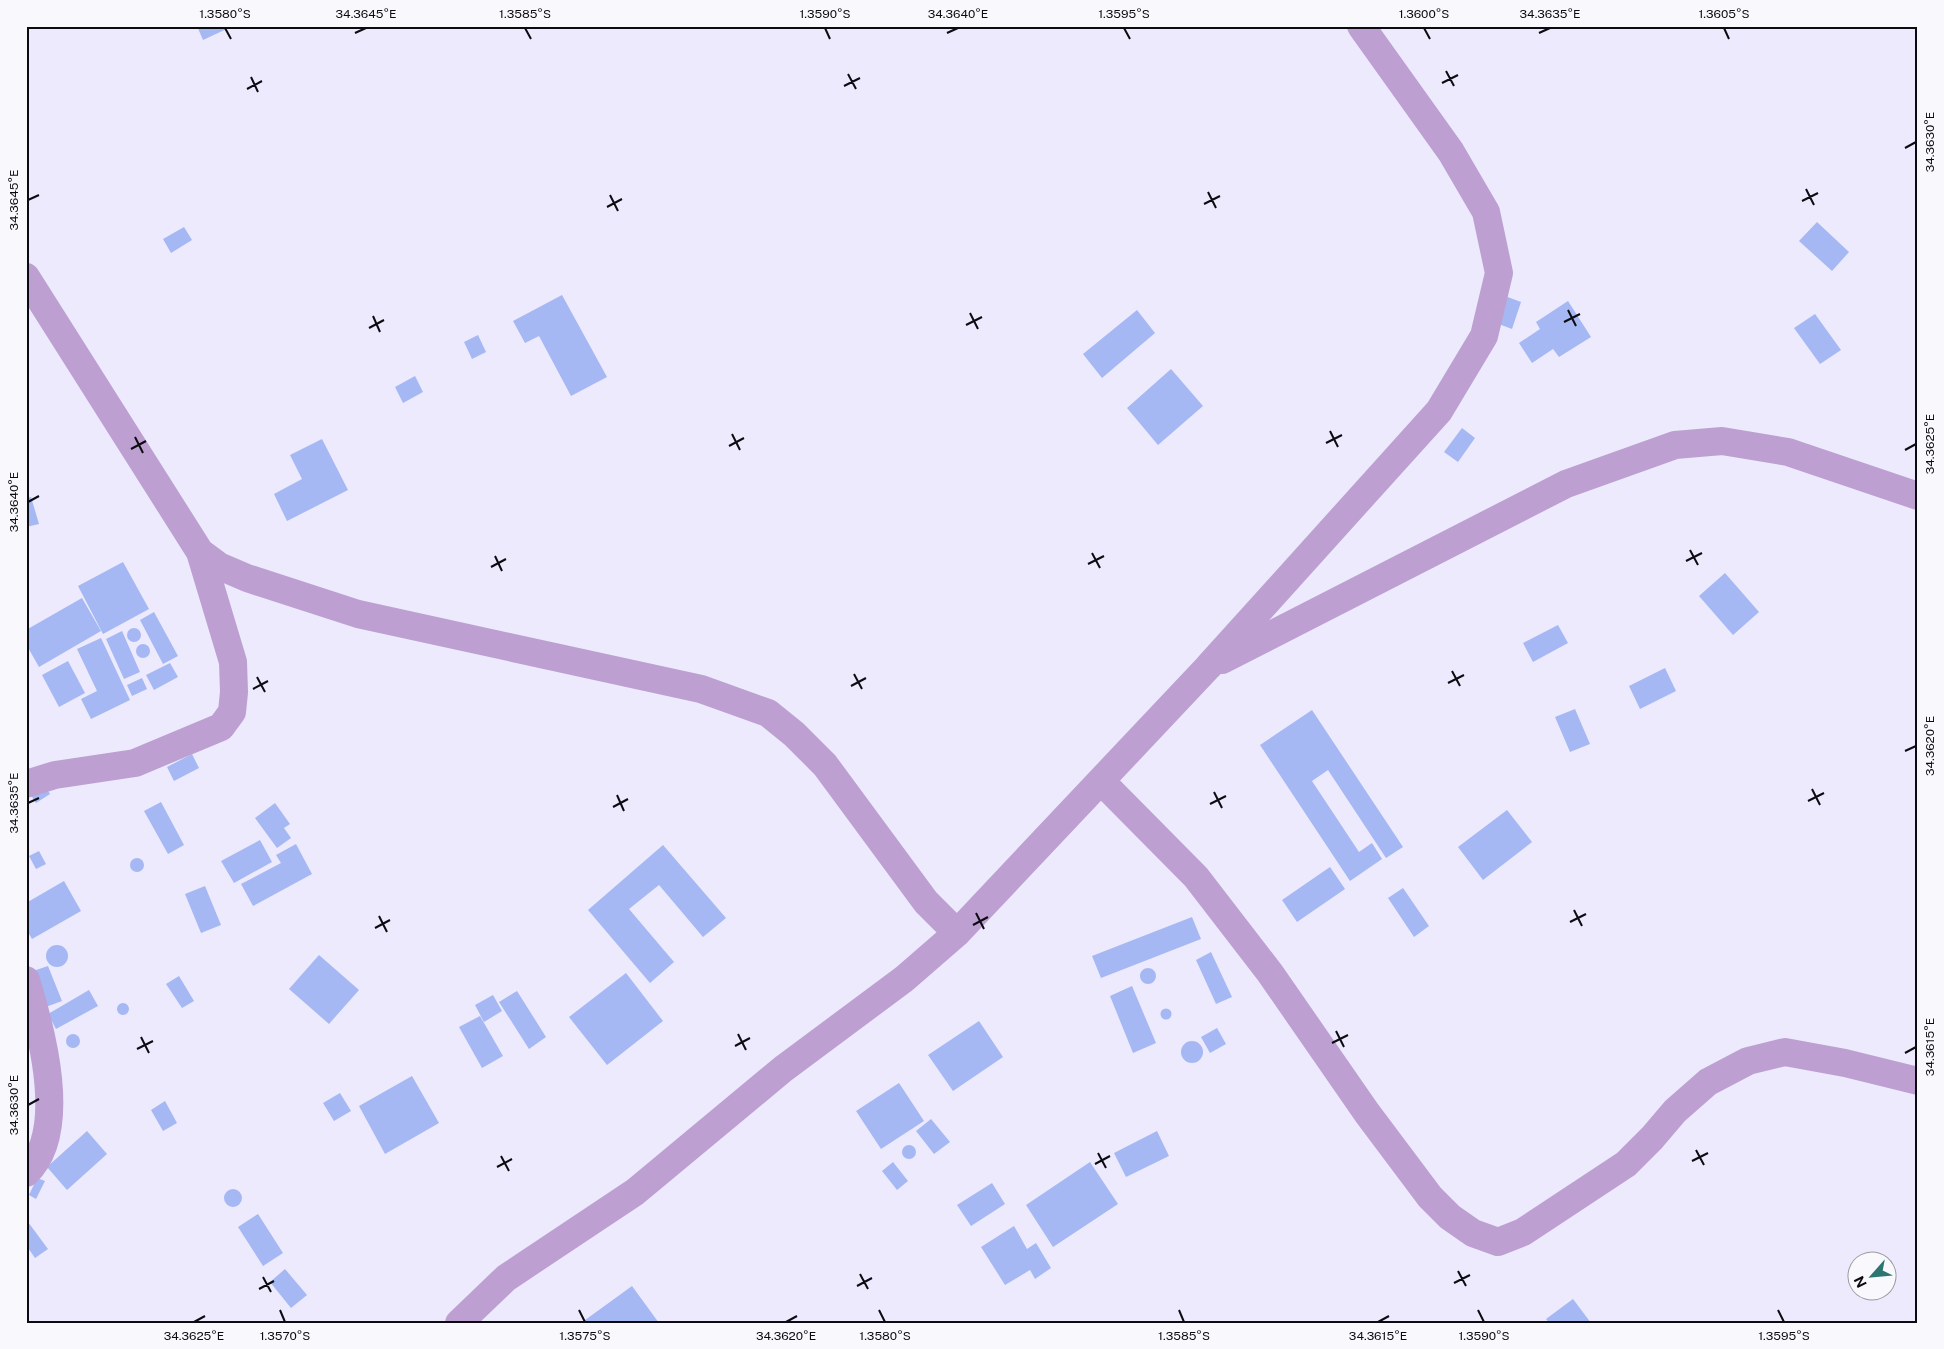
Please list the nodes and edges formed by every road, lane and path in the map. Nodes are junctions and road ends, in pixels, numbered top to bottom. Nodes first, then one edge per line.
1 (1361, 26) edge
2 (26, 277) edge
3 (1918, 496) edge
4 (200, 552) junction
5 (1208, 667) junction
6 (1101, 781) junction
7 (26, 784) edge
8 (957, 933) junction
9 (26, 980) edge
10 (1918, 1081) edge
11 (26, 1173) edge
12 (459, 1323) edge

1 - 5 street
2 - 4 street
3 - 5 street
4 - 7 street
4 - 8 street
5 - 6 street
6 - 8 street
6 - 10 street
8 - 12 street
9 - 11 street

